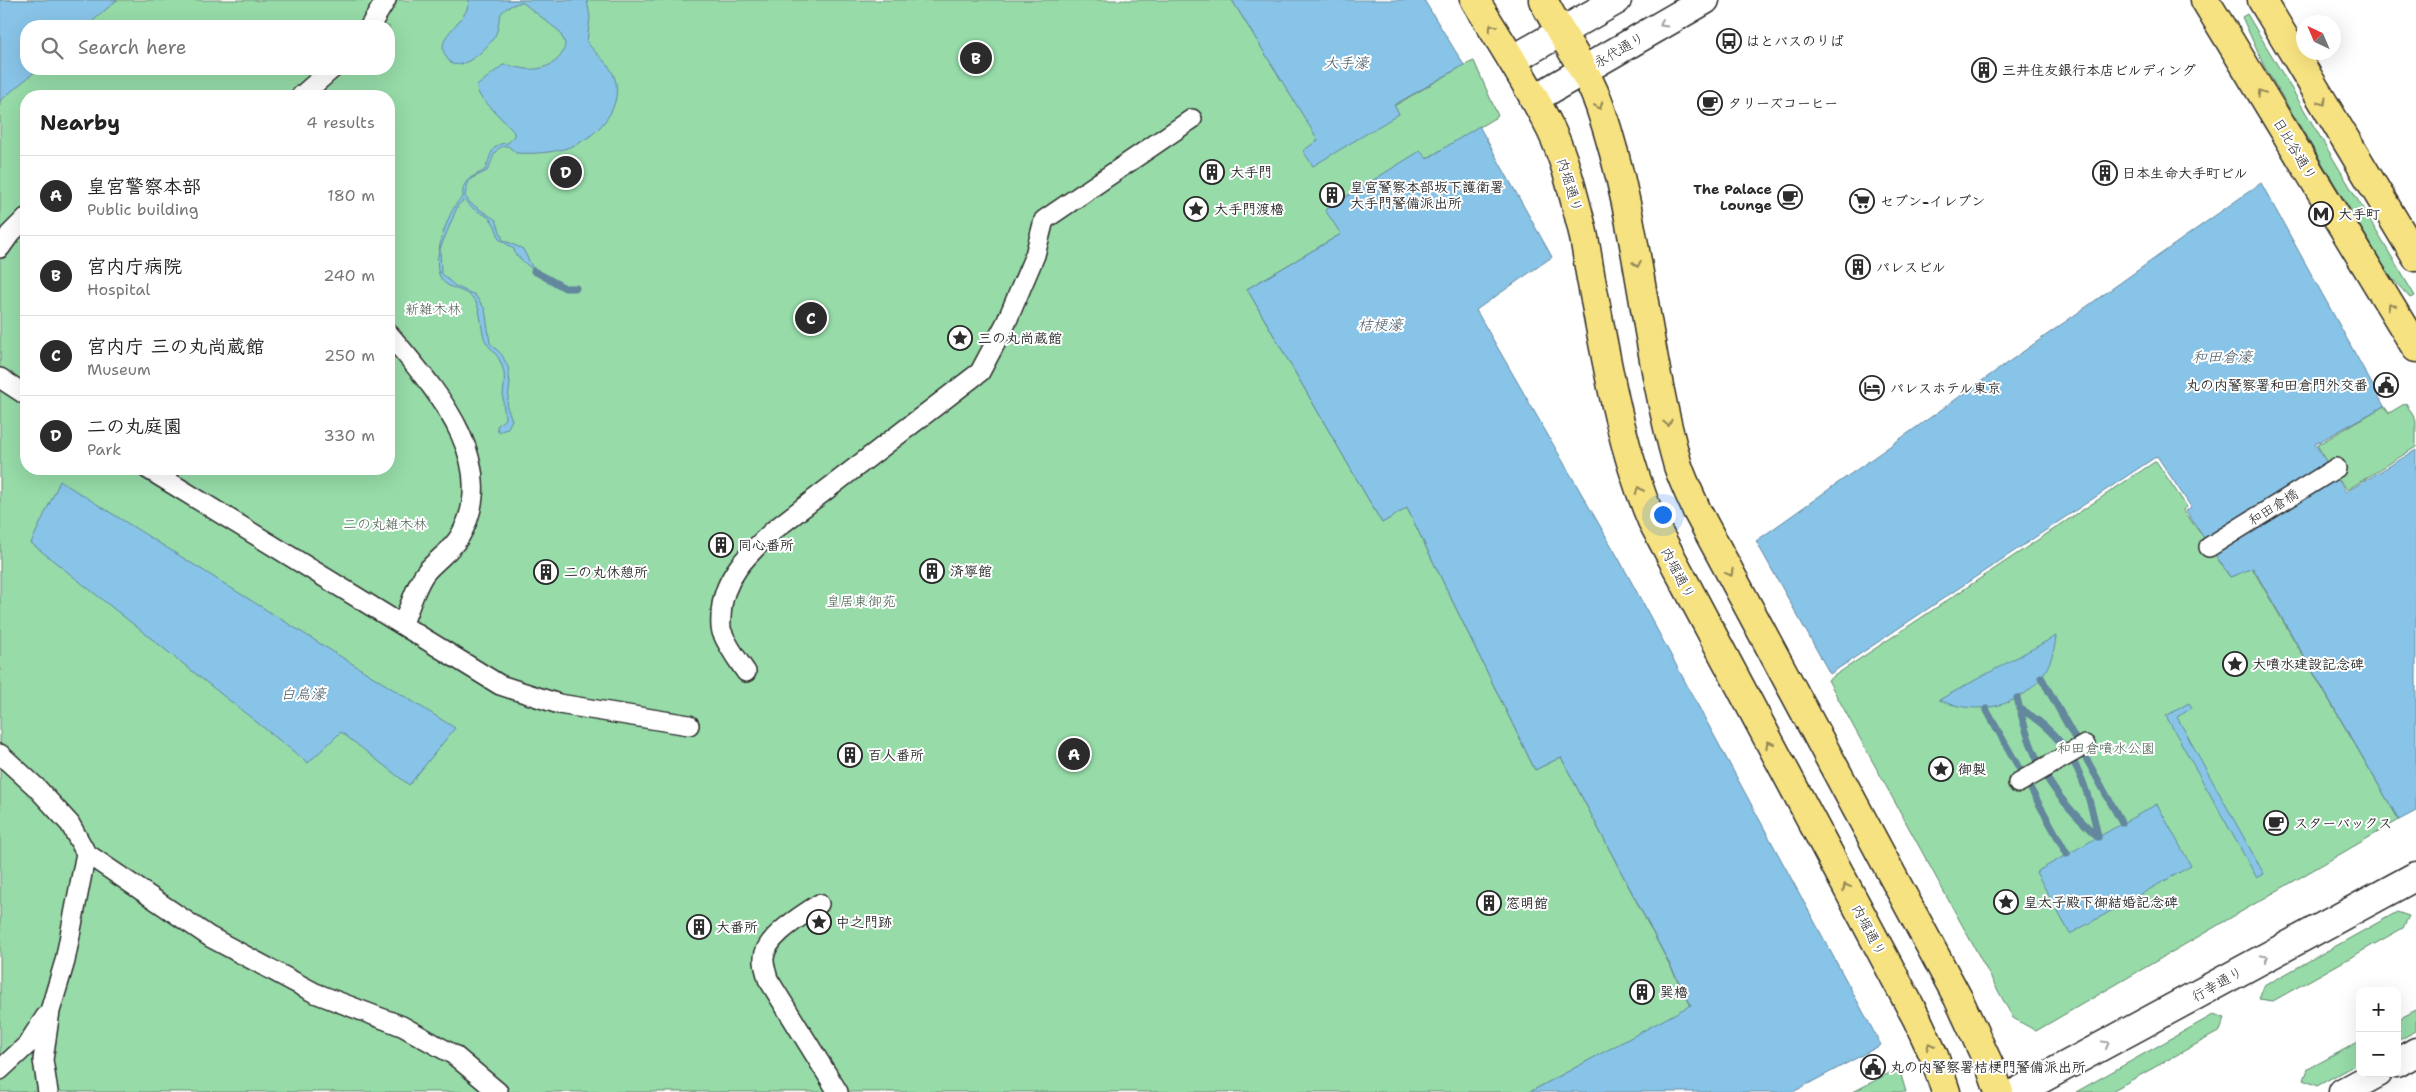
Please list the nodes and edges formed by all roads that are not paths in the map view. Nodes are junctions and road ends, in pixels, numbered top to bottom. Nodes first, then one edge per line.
1 (386, 0) edge
2 (1475, 0) edge
3 (1543, 0) edge
4 (1617, 0) edge
5 (1705, 0) edge
6 (2205, 0) edge
7 (2262, 0) edge
8 (374, 20) edge
9 (1560, 32) junction
10 (1512, 60) junction
11 (1583, 71) junction
12 (325, 75) edge
13 (308, 90) edge
14 (1534, 99) junction
15 (1192, 119) dead end
16 (20, 224) edge
17 (0, 248) edge
18 (2416, 257) edge
19 (395, 341) edge
20 (2416, 348) edge
21 (0, 378) edge
22 (20, 391) edge
23 (2336, 468) dead end
24 (158, 475) edge
25 (2209, 547) dead end
26 (402, 624) junction
27 (746, 672) dead end
28 (688, 725) dead end
29 (2072, 753) dead end
30 (0, 754) edge
31 (2018, 783) dead end
32 (86, 853) junction
33 (2416, 876) edge
34 (819, 904) dead end
35 (50, 1011) junction
36 (2416, 1052) edge
37 (2401, 1061) edge
38 (0, 1070) edge
39 (2371, 1077) edge
40 (48, 1092) edge
41 (498, 1092) edge
42 (838, 1092) edge
43 (1946, 1092) edge
44 (1999, 1092) edge
45 (2017, 1092) edge
46 (2344, 1092) edge

1 - 8 street
10 -> 2 main road, 内堀通り
3 - 9 main road
4 - 9 main road
5 -> 11 main road, 永代通り
20 -> 6 main road, 日比谷通り
7 -> 18 main road
9 - 10 main road
9 - 11 main road
10 - 14 main road, 内堀通り
11 - 14 main road, 永代通り
11 -> 44 main road
12 - 13 street
43 -> 14 main road, 内堀通り
15 - 27 street
16 - 17 street
19 - 26 street
21 - 22 street
23 - 25 street, 和田倉橋
24 - 26 street
26 - 28 street
29 - 31 street
30 - 32 street
32 - 35 street
32 - 41 street
45 -> 33 main road, 行幸通り
34 - 42 street
35 - 38 street
35 - 40 street
36 - 37 main road
39 - 46 main road

